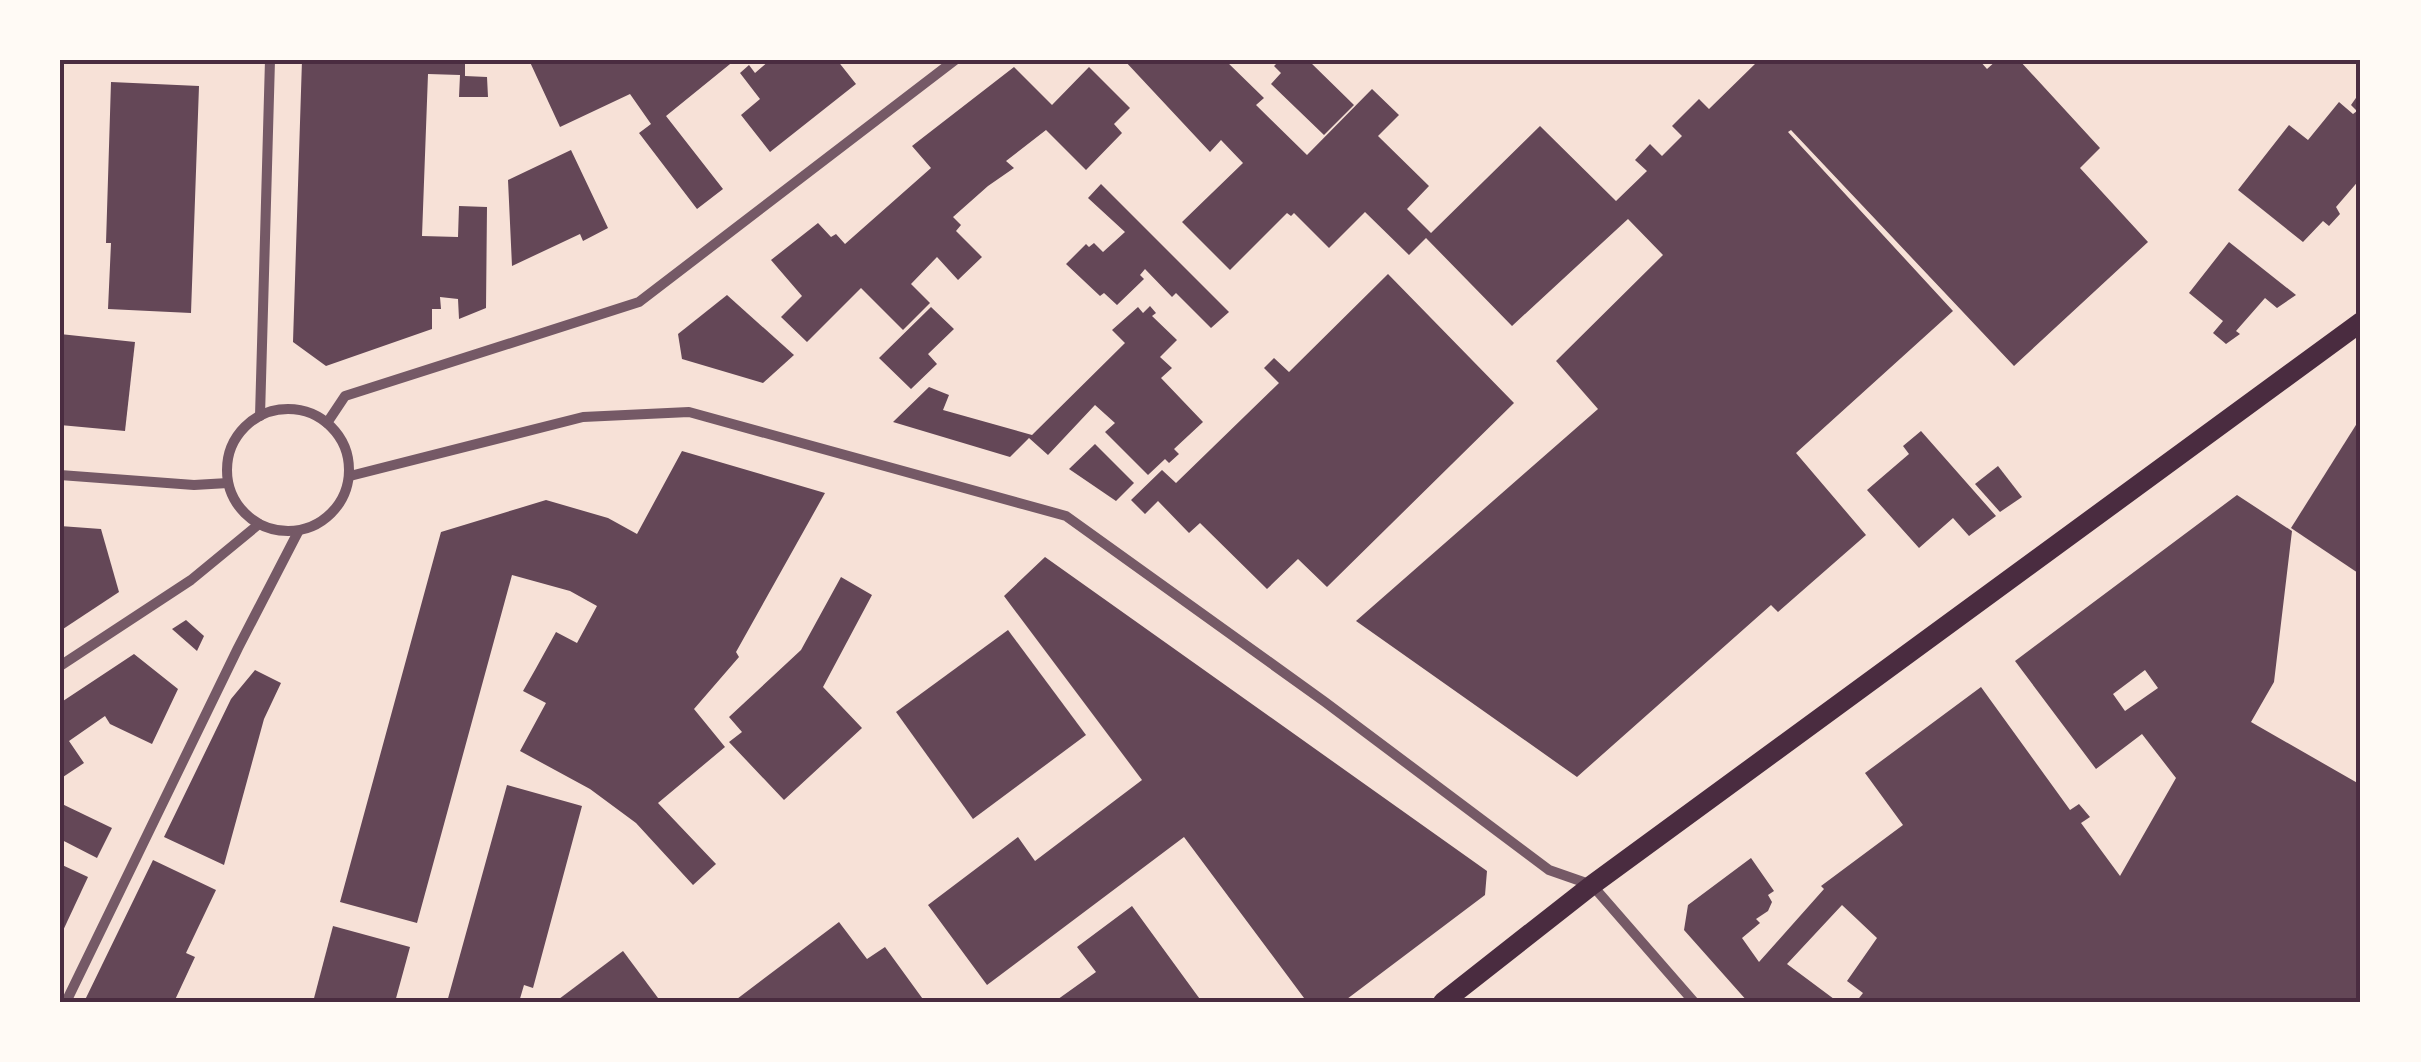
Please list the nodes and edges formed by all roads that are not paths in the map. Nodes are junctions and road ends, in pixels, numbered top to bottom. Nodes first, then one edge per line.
1 (270, 60) edge
2 (955, 60) edge
3 (2361, 322) edge
4 (260, 416) junction
5 (327, 423) junction
6 (60, 476) edge
7 (350, 476) junction
8 (228, 483) junction
9 (258, 524) junction
10 (298, 532) junction
11 (60, 666) edge
12 (1592, 885) junction
13 (66, 1002) edge
14 (1443, 1002) edge
15 (1694, 1002) edge

1 - 4 street
2 - 5 street
3 - 12 main road
4 - 5 street
4 - 8 street
5 - 7 street
6 - 8 street
7 - 10 street
7 - 12 street
8 - 9 street
9 - 10 street
9 - 11 street
10 - 13 street
12 - 14 main road
12 - 15 street

